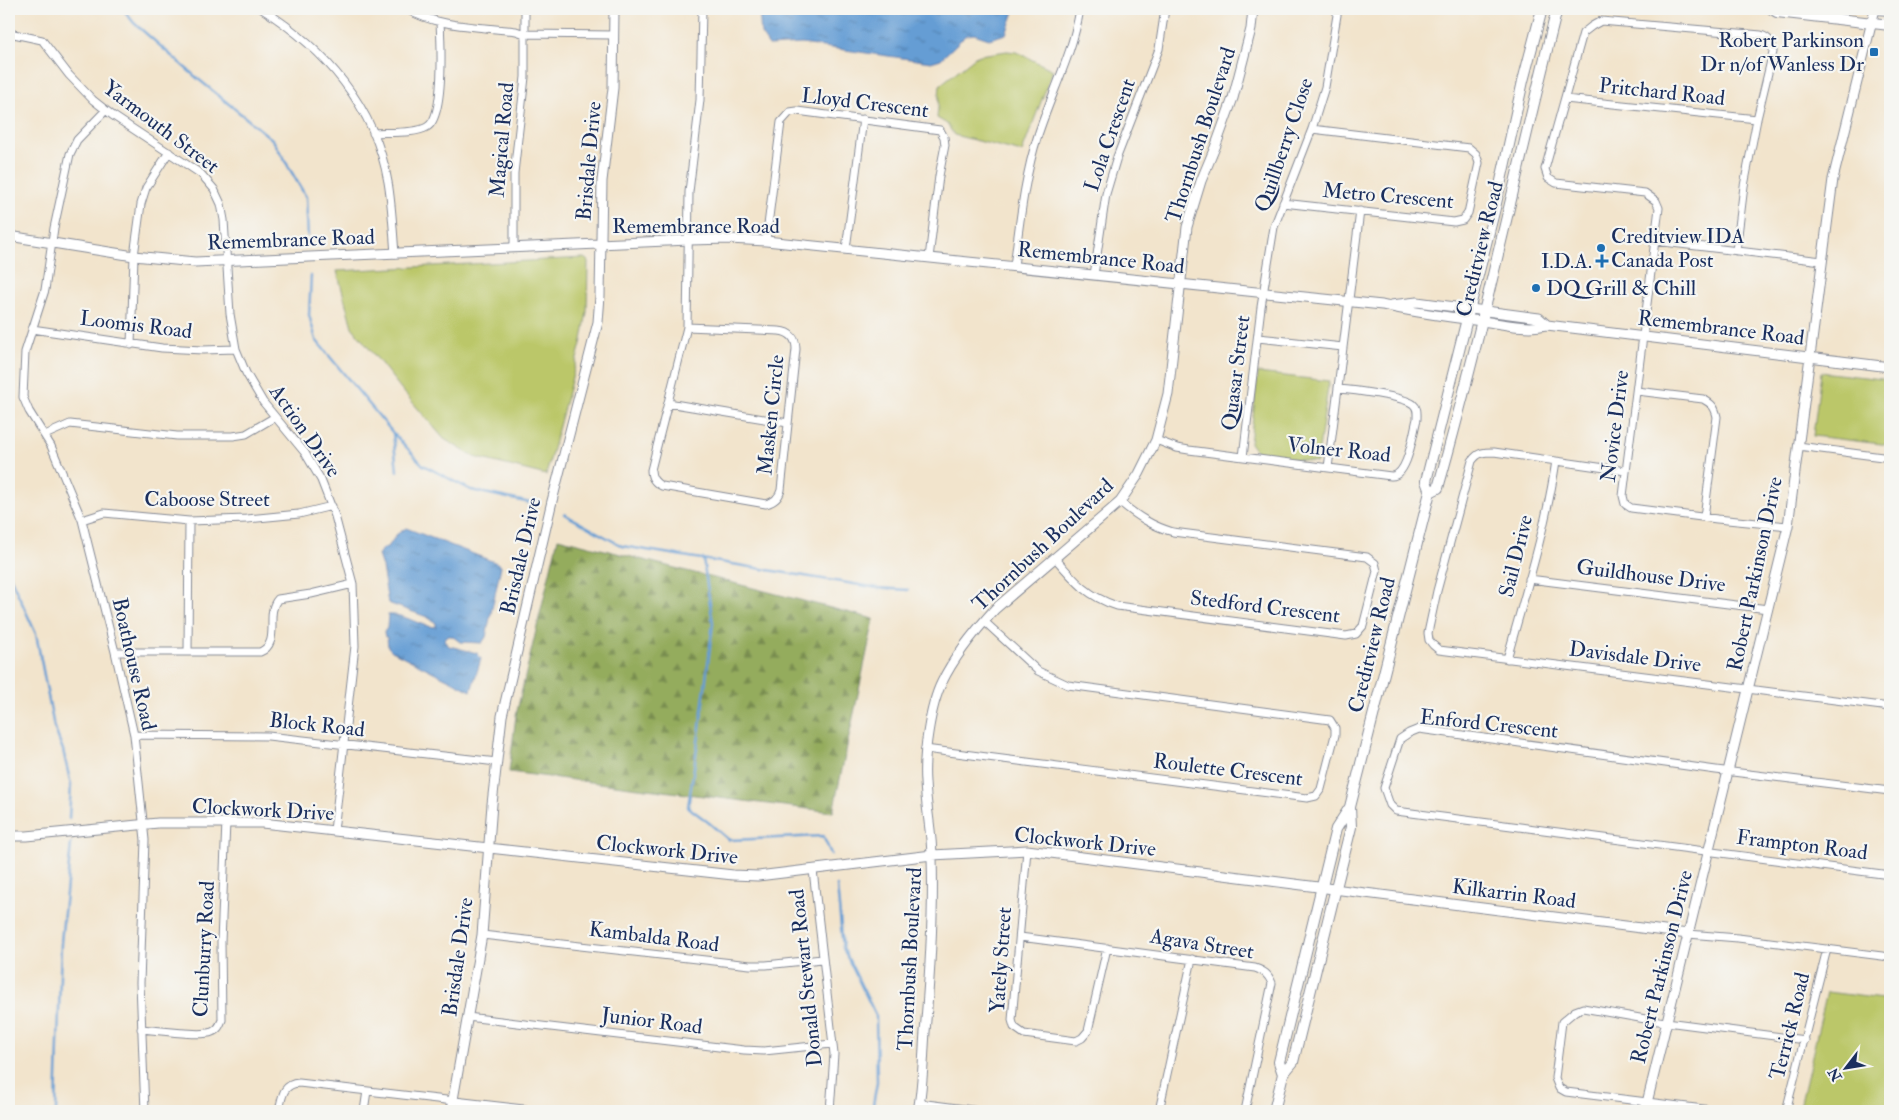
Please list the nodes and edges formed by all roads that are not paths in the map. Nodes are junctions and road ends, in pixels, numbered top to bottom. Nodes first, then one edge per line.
1 (262, 9) edge
2 (407, 9) edge
3 (525, 9) edge
4 (614, 9) edge
5 (702, 9) edge
6 (1080, 9) edge
7 (1165, 9) edge
8 (1253, 9) edge
9 (1338, 9) edge
10 (1542, 9) edge
11 (1557, 9) edge
12 (1772, 9) edge
13 (1875, 9) edge
14 (1890, 10) edge
15 (440, 22) junction
16 (1871, 23) junction
17 (1890, 25) edge
18 (10, 33) edge
19 (525, 34) junction
20 (614, 35) junction
21 (9, 43) edge
22 (1565, 99) junction
23 (105, 110) junction
24 (1757, 118) junction
25 (862, 119) junction
26 (1312, 129) junction
27 (373, 133) junction
28 (169, 152) junction
29 (1283, 203) junction
30 (1495, 208) junction
31 (1360, 211) junction
32 (1504, 231) junction
33 (9, 236) edge
34 (689, 240) junction
35 (766, 241) junction
36 (1655, 241) junction
37 (52, 243) junction
38 (601, 244) junction
39 (514, 248) junction
40 (846, 249) junction
41 (1736, 251) junction
42 (395, 254) junction
43 (134, 256) junction
44 (929, 258) junction
45 (227, 261) junction
46 (1822, 261) junction
47 (1014, 266) junction
48 (1094, 275) junction
49 (1181, 284) junction
50 (1263, 293) junction
51 (1348, 302) junction
52 (1468, 314) junction
53 (1483, 316) junction
54 (687, 327) junction
55 (32, 329) junction
56 (1644, 337) junction
57 (1258, 338) junction
58 (130, 344) junction
59 (1343, 347) junction
60 (236, 349) junction
61 (1810, 357) junction
62 (1890, 367) edge
63 (1338, 389) junction
64 (1637, 391) junction
65 (668, 403) junction
66 (274, 417) junction
67 (788, 423) junction
68 (45, 435) junction
69 (1156, 440) junction
70 (1798, 446) junction
71 (1243, 457) junction
72 (1890, 458) edge
73 (1556, 461) junction
74 (1328, 468) junction
75 (1626, 470) junction
76 (1430, 492) junction
77 (1120, 502) junction
78 (332, 506) junction
79 (1704, 517) junction
80 (82, 520) junction
81 (189, 521) junction
82 (1788, 526) junction
83 (1055, 558) junction
84 (1530, 578) junction
85 (353, 584) junction
86 (1768, 608) junction
87 (984, 621) junction
88 (115, 652) junction
89 (188, 652) junction
90 (1507, 659) junction
91 (1748, 688) junction
92 (1890, 706) edge
93 (134, 735) junction
94 (343, 745) junction
95 (925, 749) junction
96 (497, 762) junction
97 (1728, 771) junction
98 (1890, 791) edge
99 (1350, 807) junction
100 (226, 822) junction
101 (143, 824) junction
102 (334, 831) junction
103 (9, 836) edge
104 (489, 849) junction
105 (1027, 850) junction
106 (1709, 851) junction
107 (932, 855) junction
108 (814, 870) junction
109 (1890, 875) edge
110 (1321, 887) junction
111 (1336, 889) junction
112 (482, 934) junction
113 (1688, 934) junction
114 (1020, 937) junction
115 (1107, 948) junction
116 (1827, 949) junction
117 (1890, 957) edge
118 (822, 959) junction
119 (1192, 959) junction
120 (468, 1017) junction
121 (1667, 1022) junction
122 (141, 1029) junction
123 (1805, 1040) junction
124 (832, 1044) junction
125 (1283, 1074) junction
126 (367, 1091) junction
127 (453, 1101) junction
128 (1647, 1102) junction
129 (918, 1107) edge
130 (145, 1111) edge
131 (279, 1111) edge
132 (364, 1111) edge
133 (451, 1111) edge
134 (541, 1111) edge
135 (830, 1111) edge
136 (980, 1111) edge
137 (1159, 1111) edge
138 (1244, 1111) edge
139 (1274, 1111) edge
140 (1645, 1111) edge
141 (1720, 1111) edge
142 (1786, 1111) edge

1 - 27 street
2 - 15 street
3 - 19 street, Magical Road
4 - 20 street, Brisdale Drive
5 - 34 street, Masken Circle
6 - 47 street
7 - 48 street, Lola Crescent
8 - 49 street, Thornbush Boulevard
9 - 26 street, Quillberry Close
10 - 30 main road, Creditview Road
11 - 32 main road, Creditview Road
12 - 16 main road
13 - 14 main road
13 - 16 street, Robert Parkinson Drive
15 - 19 street
15 - 27 street
16 - 17 main road
16 - 46 street, Robert Parkinson Drive
18 - 21 street
18 - 23 street, Yarmouth Street
19 - 20 street
19 - 39 street, Magical Road
20 - 38 street, Brisdale Drive
22 - 24 street, Pritchard Road
22 - 24 street, Novice Drive
22 - 36 street, Novice Drive
23 - 28 street, Yarmouth Street
23 - 37 street, Boathouse Road
24 - 41 street
25 - 35 street, Lloyd Crescent
25 - 40 street
25 - 44 street, Lloyd Crescent
26 - 29 street, Quillberry Close
26 - 31 street, Metro Crescent
27 - 42 street
28 - 43 street
28 - 45 street, Yarmouth Street
29 - 31 street, Metro Crescent
29 - 50 street, Quillberry Close
30 - 32 main road
30 - 52 main road, Creditview Road
31 - 51 street
32 - 53 main road, Creditview Road
33 - 37 street, Remembrance Road
34 - 35 street, Remembrance Road
34 - 38 street, Remembrance Road
34 - 54 street, Masken Circle
35 - 40 street, Remembrance Road
36 - 41 street
36 - 56 street, Novice Drive
37 - 43 street, Remembrance Road
37 - 55 street, Boathouse Road
38 - 39 street, Remembrance Road
38 - 96 street, Brisdale Drive
39 - 42 street, Remembrance Road
40 - 44 street, Remembrance Road
41 - 46 street
42 - 45 street, Remembrance Road
43 - 45 street, Remembrance Road
43 - 58 street
44 - 47 street, Remembrance Road
45 - 60 street, Action Drive
46 - 61 street, Robert Parkinson Drive
47 - 48 street, Remembrance Road
48 - 49 street, Remembrance Road
49 - 50 street, Remembrance Road
49 - 69 street, Thornbush Boulevard
50 - 51 street, Remembrance Road
50 - 57 street, Quasar Street
51 - 52 street, Remembrance Road
51 - 59 street
52 - 53 street, Remembrance Road
52 - 76 main road, Creditview Road
53 - 56 street, Remembrance Road
53 - 76 main road, Creditview Road
54 - 65 street, Masken Circle
54 - 67 street, Masken Circle
55 - 58 street, Loomis Road
55 - 68 street, Boathouse Road
56 - 61 street, Remembrance Road
56 - 64 street, Novice Drive
57 - 59 street
57 - 71 street, Quasar Street
58 - 60 street, Loomis Road
59 - 63 street
60 - 66 street, Action Drive
61 - 62 street, Remembrance Road
61 - 70 street, Robert Parkinson Drive
63 - 74 street
63 - 74 street, Volner Road
64 - 75 street, Novice Drive
64 - 79 street
65 - 67 street
65 - 67 street, Masken Circle
66 - 68 street
66 - 78 street, Action Drive
68 - 80 street, Boathouse Road
69 - 71 street, Volner Road
69 - 77 street, Thornbush Boulevard
70 - 72 street
70 - 82 street, Robert Parkinson Drive
71 - 74 street, Volner Road
73 - 75 street
73 - 84 street, Sail Drive
73 - 90 street, Davisdale Drive
75 - 79 street, Novice Drive
76 - 99 main road, Creditview Road
77 - 83 street, Thornbush Boulevard
77 - 83 street, Stedford Crescent
78 - 81 street, Caboose Street
78 - 85 street, Action Drive
79 - 82 street, Novice Drive
80 - 81 street, Caboose Street
80 - 88 street, Boathouse Road
81 - 89 street
82 - 86 street, Robert Parkinson Drive
83 - 87 street, Thornbush Boulevard
84 - 86 street, Guildhouse Drive
84 - 90 street, Sail Drive
85 - 89 street
85 - 94 street, Action Drive
86 - 91 street, Robert Parkinson Drive
87 - 95 street, Thornbush Boulevard
87 - 95 street, Roulette Crescent
88 - 89 street
88 - 93 street, Boathouse Road
90 - 91 street, Davisdale Drive
91 - 92 street, Davisdale Drive
91 - 97 street, Robert Parkinson Drive
93 - 94 street, Block Road
93 - 101 street, Boathouse Road
94 - 96 street, Block Road
94 - 102 street, Action Drive
95 - 107 street, Thornbush Boulevard
96 - 104 street, Brisdale Drive
97 - 98 street
97 - 106 street, Robert Parkinson Drive
97 - 106 street, Enford Crescent
99 - 110 main road, Creditview Road
99 - 111 main road, Creditview Road
100 - 101 street, Clockwork Drive
100 - 102 street, Clockwork Drive
100 - 122 street, Clunburry Road
101 - 103 street, Clockwork Drive
101 - 122 street, Boathouse Road
102 - 104 street, Clockwork Drive
104 - 108 street, Clockwork Drive
104 - 112 street, Brisdale Drive
105 - 107 street, Clockwork Drive
105 - 110 street, Clockwork Drive
105 - 114 street, Yately Street
106 - 109 street, Frampton Road
106 - 113 street, Robert Parkinson Drive
107 - 108 street, Clockwork Drive
107 - 129 street, Thornbush Boulevard
108 - 118 street, Donald Stewart Road
110 - 111 street, Clockwork Drive
110 - 125 main road, Creditview Road
111 - 113 street, Kilkarrin Road
111 - 125 main road, Creditview Road
112 - 118 street, Kambalda Road
112 - 120 street, Brisdale Drive
113 - 116 street
113 - 121 street, Robert Parkinson Drive
114 - 115 street, Agava Street
114 - 115 street, Yately Street
115 - 119 street, Agava Street
116 - 117 street
116 - 123 street, Terrick Road
118 - 124 street, Donald Stewart Road
119 - 137 street
119 - 138 street, Agava Street
120 - 124 street, Junior Road
120 - 127 street, Brisdale Drive
121 - 123 street
121 - 128 street, Robert Parkinson Drive
121 - 128 street
122 - 130 street, Boathouse Road
123 - 142 street, Terrick Road
124 - 135 street, Donald Stewart Road
125 - 139 main road, Creditview Road
126 - 127 street
126 - 131 street
126 - 132 street
127 - 133 street, Brisdale Drive
127 - 134 street
128 - 140 street, Robert Parkinson Drive
128 - 141 street
129 - 136 street

